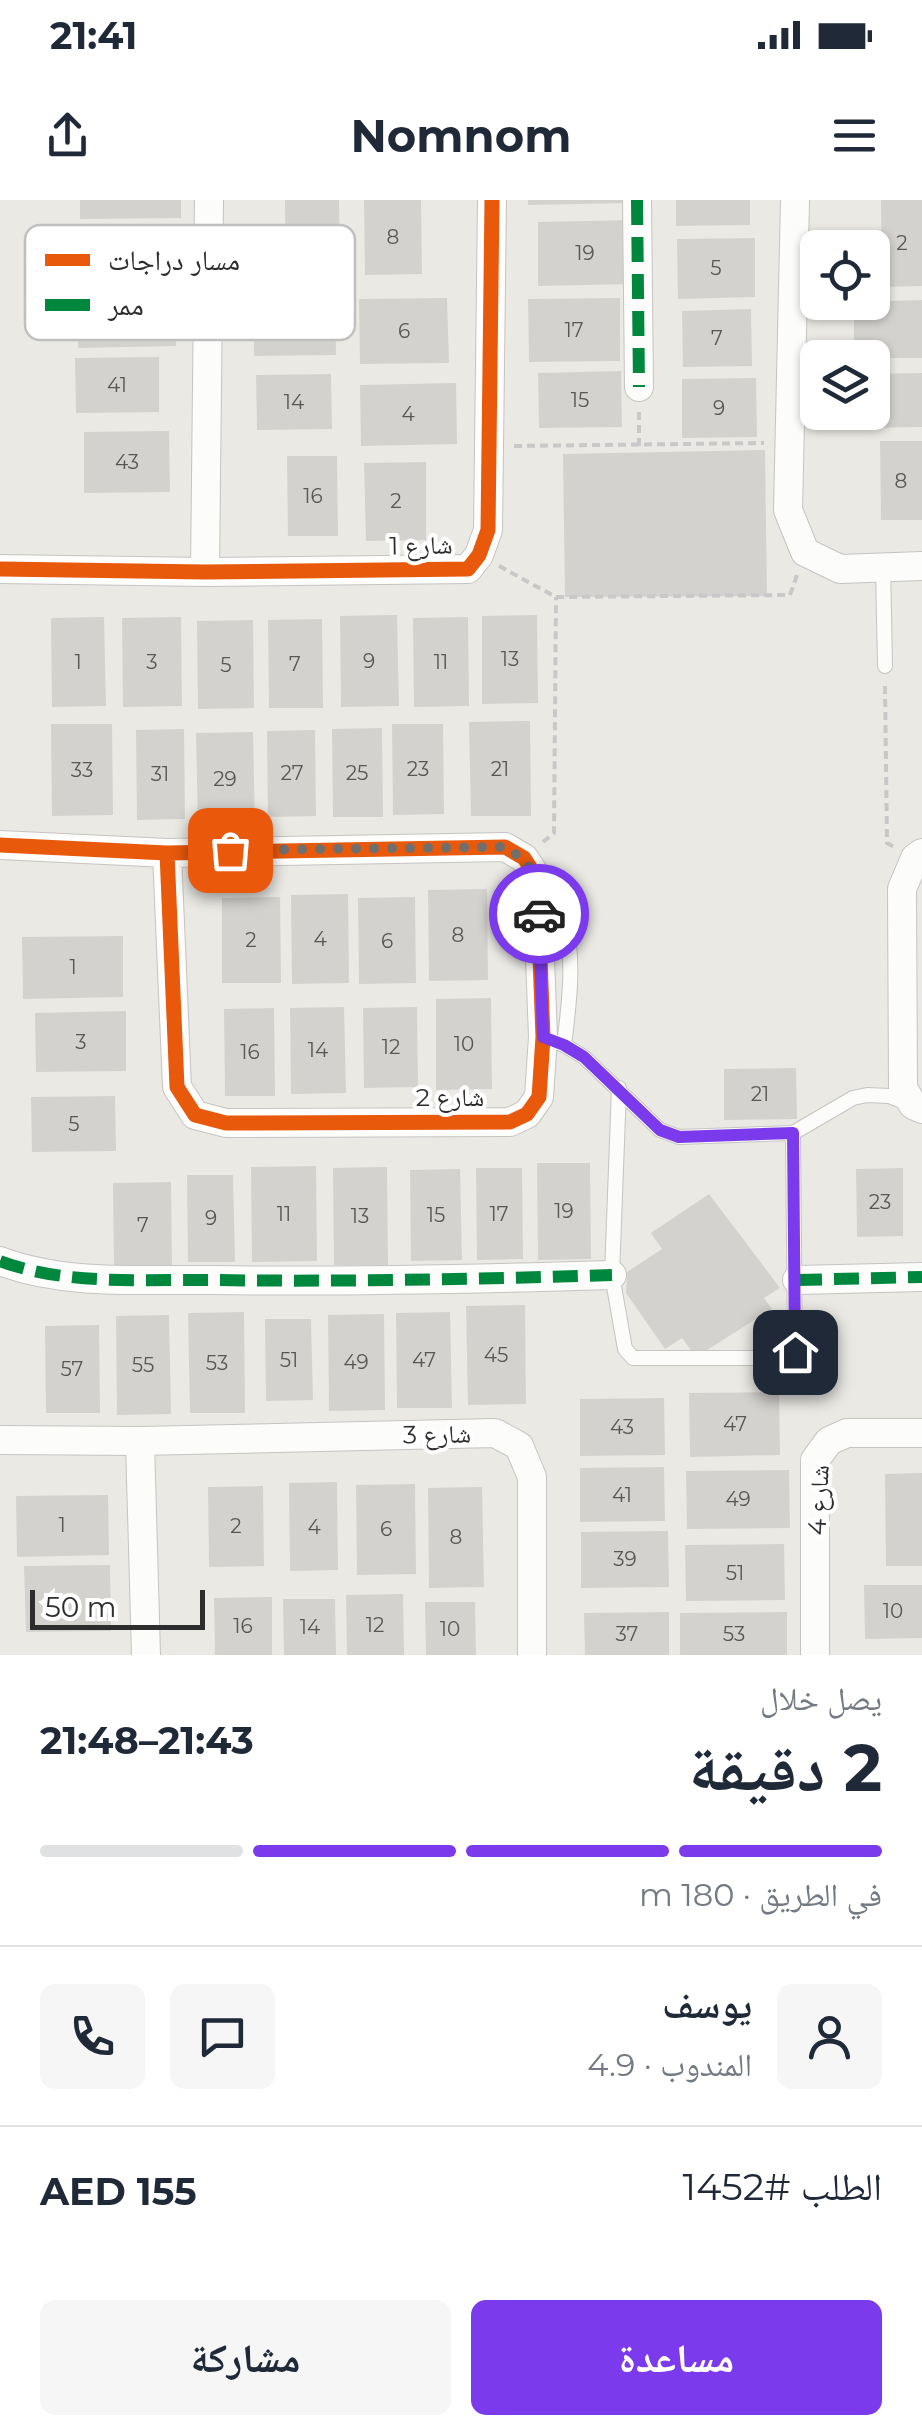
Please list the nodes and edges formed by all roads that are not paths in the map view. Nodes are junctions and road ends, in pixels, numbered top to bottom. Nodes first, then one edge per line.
1 (209, 200) edge
2 (492, 200) edge
3 (637, 200) edge
4 (796, 200) edge
5 (209, 225) edge
6 (207, 340) edge
7 (639, 386) road end
8 (922, 566) edge
9 (883, 568) junction
10 (0, 570) edge
11 (205, 572) junction
12 (885, 666) road end
13 (0, 845) edge
14 (167, 854) junction
15 (918, 855) edge
16 (554, 1041) junction
17 (619, 1088) junction
18 (918, 1107) edge
19 (793, 1133) junction
20 (0, 1260) edge
21 (612, 1275) junction
22 (922, 1277) edge
23 (797, 1280) junction
24 (922, 1433) edge
25 (0, 1440) edge
26 (140, 1442) junction
27 (146, 1655) edge
28 (532, 1655) edge
29 (815, 1655) edge

1 - 5 street
2 - 11 street, شارع 1
3 - 7 street
4 - 9 street
6 - 11 street
8 - 9 street
9 - 12 lane
10 - 11 street, شارع 1
13 - 14 street
14 - 16 street, شارع 2
14 - 16 street, شارع 2
15 - 18 street
16 - 17 lane
17 - 19 lane
17 - 21 lane
18 - 19 lane
19 - 23 lane
20 - 21 street
21 - 23 lane
22 - 23 street
24 - 29 street, شارع 4
25 - 26 street, شارع 3
26 - 27 street
26 - 28 street, شارع 3

